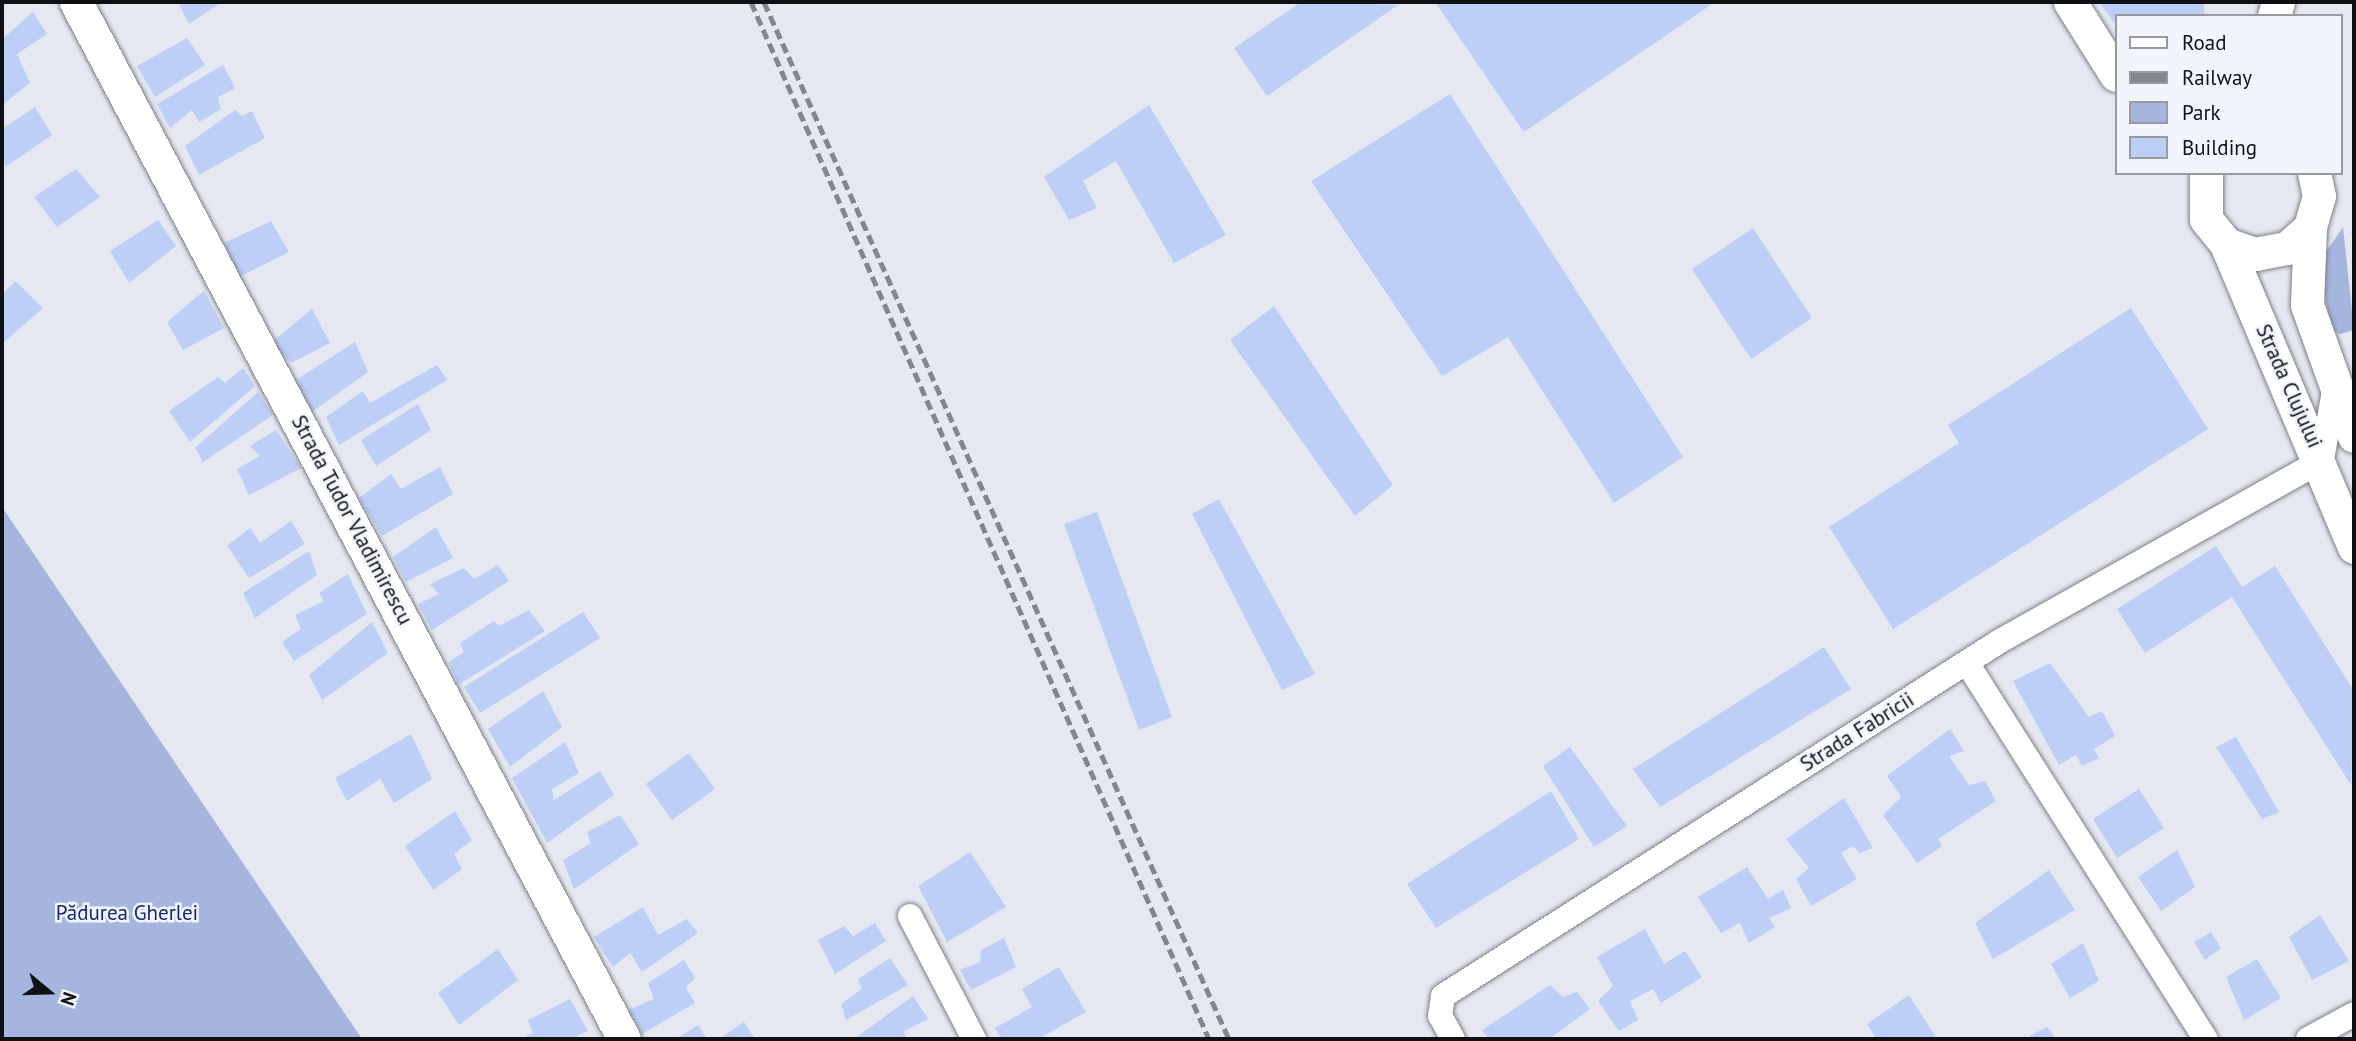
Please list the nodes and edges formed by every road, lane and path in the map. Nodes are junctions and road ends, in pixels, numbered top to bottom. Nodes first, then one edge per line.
1 (76, 2) edge
2 (2070, 2) edge
3 (2114, 72) edge
4 (2179, 175) edge
5 (2206, 175) edge
6 (2314, 175) edge
7 (2311, 226) junction
8 (2216, 231) junction
9 (2336, 380) junction
10 (2354, 436) edge
11 (2322, 460) junction
12 (2351, 538) edge
13 (1967, 663) junction
14 (910, 916) dead end
15 (2354, 1014) edge
16 (624, 1039) edge
17 (974, 1039) edge
18 (1453, 1039) edge
19 (2206, 1039) edge
20 (2308, 1039) edge

1 - 16 street, Strada Tudor Vladimirescu
2 - 3 street
4 - 8 street
5 - 8 street, Strada Clujului
6 - 7 street, Strada Clujului
7 - 8 street
7 - 9 street, Strada Clujului
8 - 11 street, Strada Clujului
9 - 10 street, Strada Clujului
9 - 11 street
11 - 12 street, Strada Clujului
11 - 13 street, Strada Fabricii
13 - 18 street, Strada Fabricii
13 - 19 street
14 - 17 street
15 - 20 street

